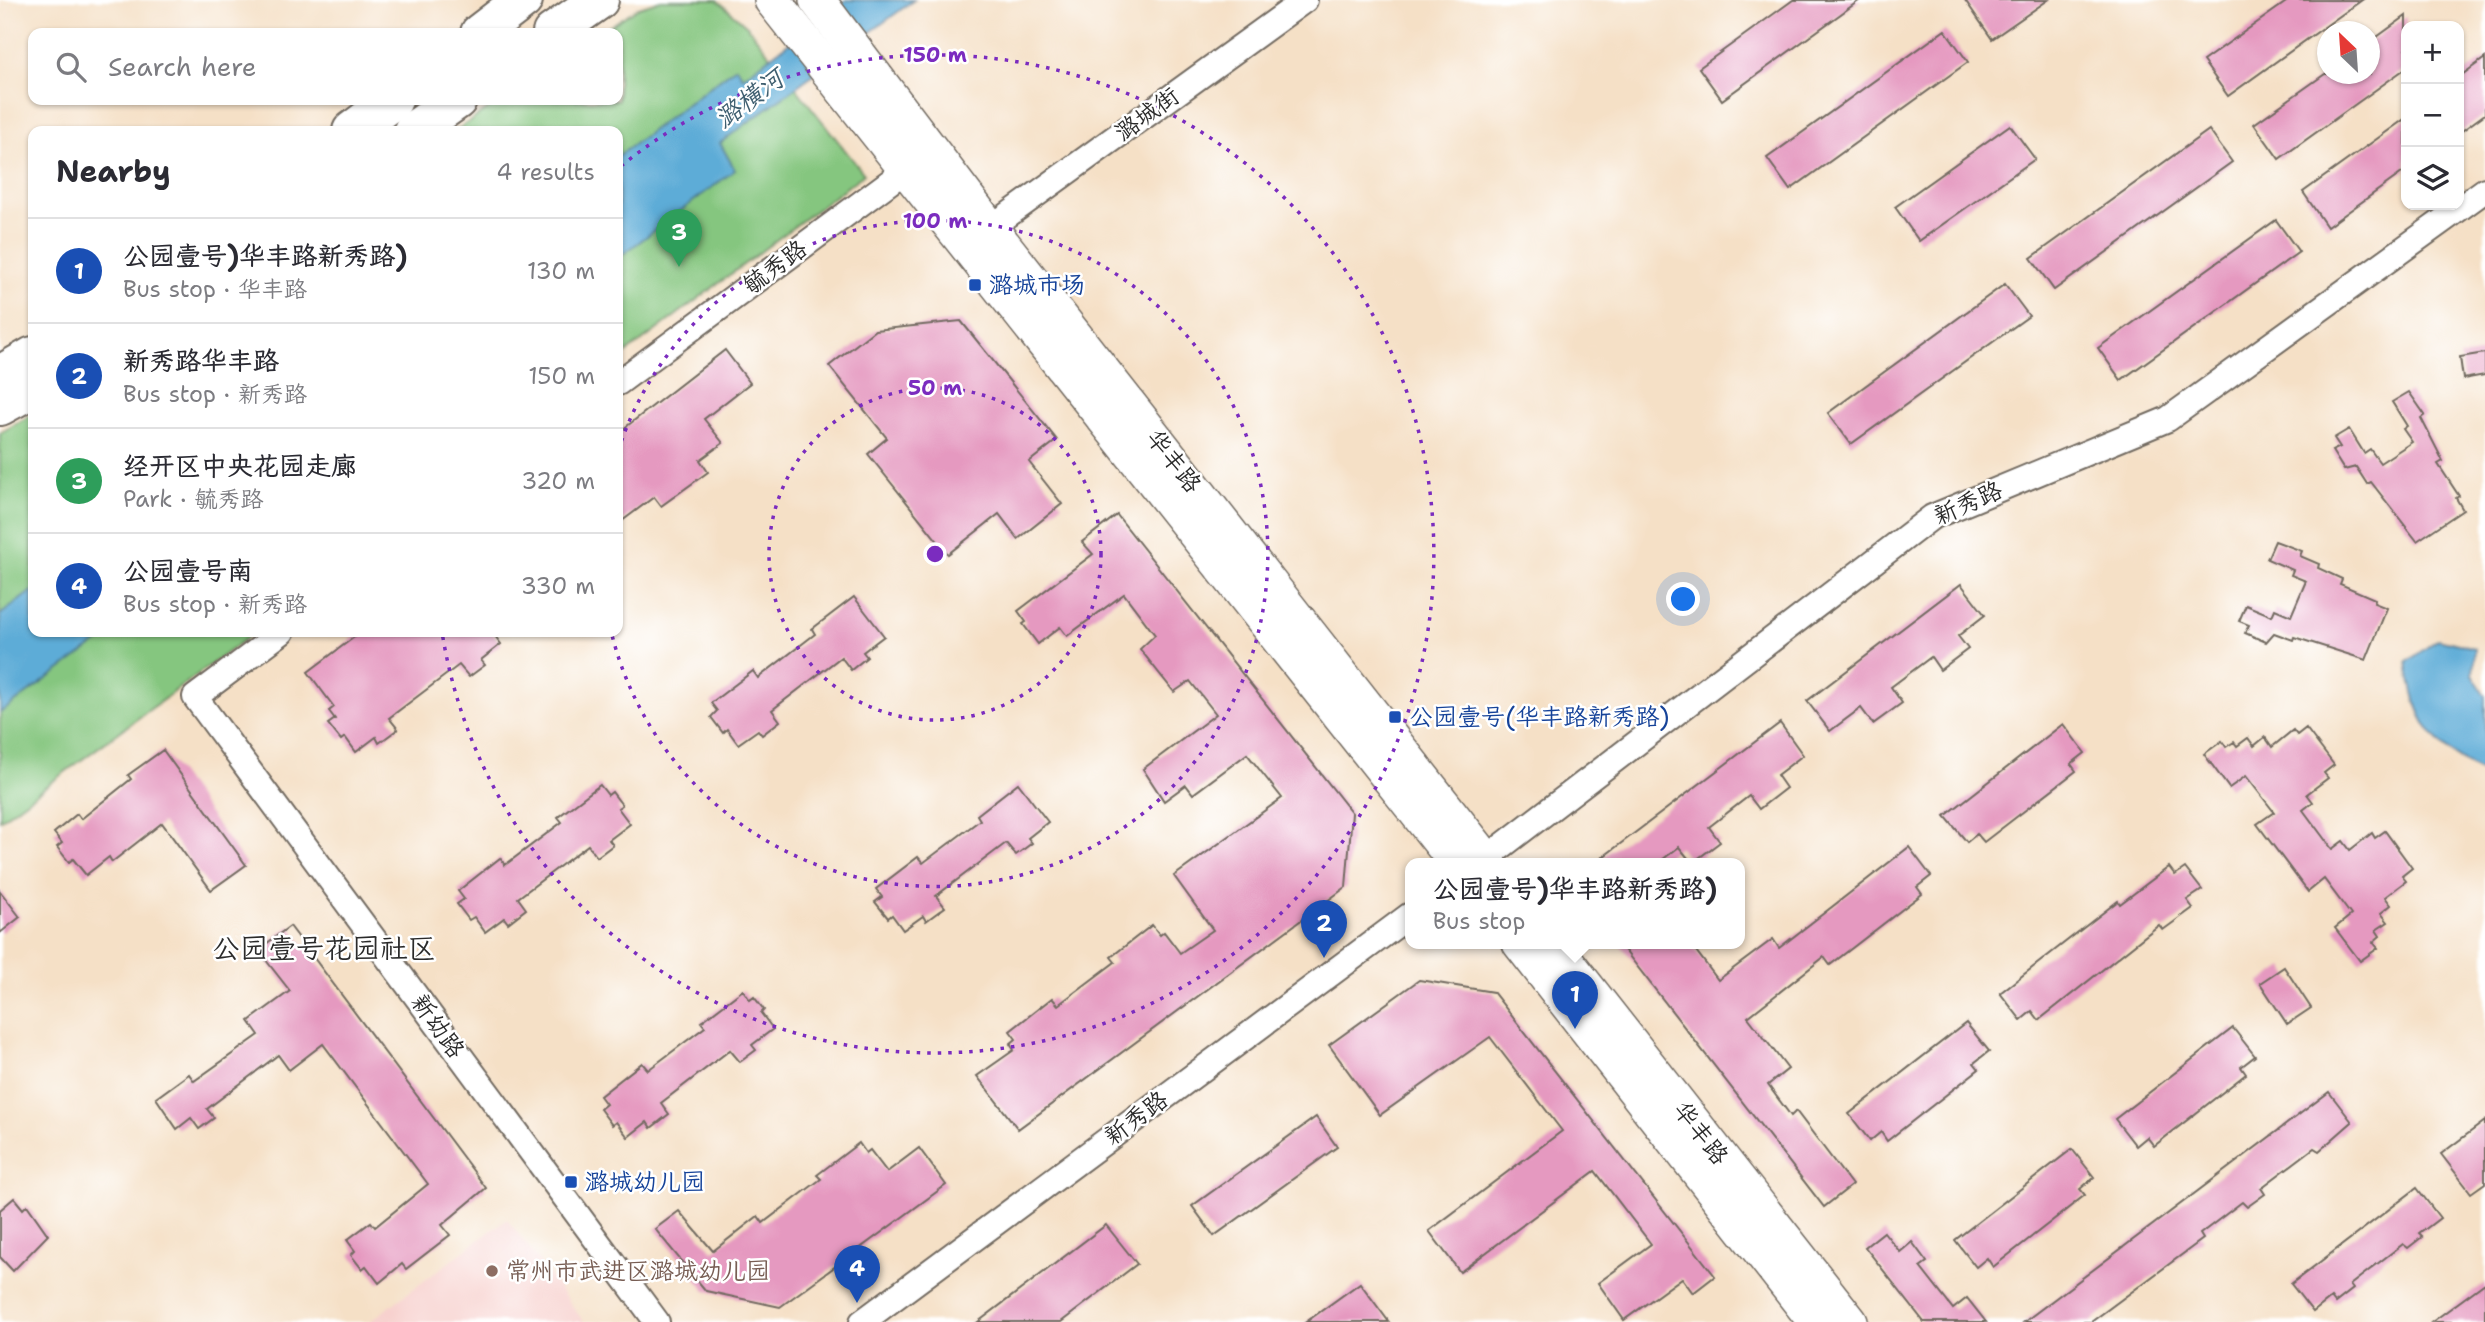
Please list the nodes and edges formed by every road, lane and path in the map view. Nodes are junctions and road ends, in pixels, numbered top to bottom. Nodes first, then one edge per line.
1 (523, 0) edge
2 (599, 0) edge
3 (817, 0) edge
4 (1304, 0) edge
5 (780, 11) edge
6 (487, 28) edge
7 (559, 28) edge
8 (847, 68) junction
9 (386, 105) edge
10 (450, 105) edge
11 (359, 126) edge
12 (420, 126) edge
13 (919, 160) junction
14 (2485, 190) edge
15 (990, 228) junction
16 (28, 359) edge
17 (0, 375) edge
18 (623, 379) edge
19 (28, 391) edge
20 (0, 406) edge
21 (275, 637) edge
22 (1475, 858) edge
23 (1475, 858) edge
24 (1483, 858) edge
25 (1405, 919) edge
26 (1525, 949) edge
27 (1557, 949) edge
28 (657, 1322) edge
29 (862, 1322) edge
30 (1816, 1322) edge
31 (1850, 1322) edge

1 - 6 main road
2 - 7 main road
3 - 8 street
4 - 15 street, 潞城街
5 - 8 street
8 - 13 street, 华丰路
9 - 11 main road
10 - 12 main road
13 - 15 street, 华丰路
13 - 18 street, 毓秀路
13 - 23 street, 华丰路
14 - 24 street, 新秀路
15 - 22 street, 华丰路
16 - 17 main road
19 - 20 main road
21 - 28 street, 新幼路
25 - 29 street, 新秀路
26 - 30 street, 华丰路
27 - 31 street, 华丰路

